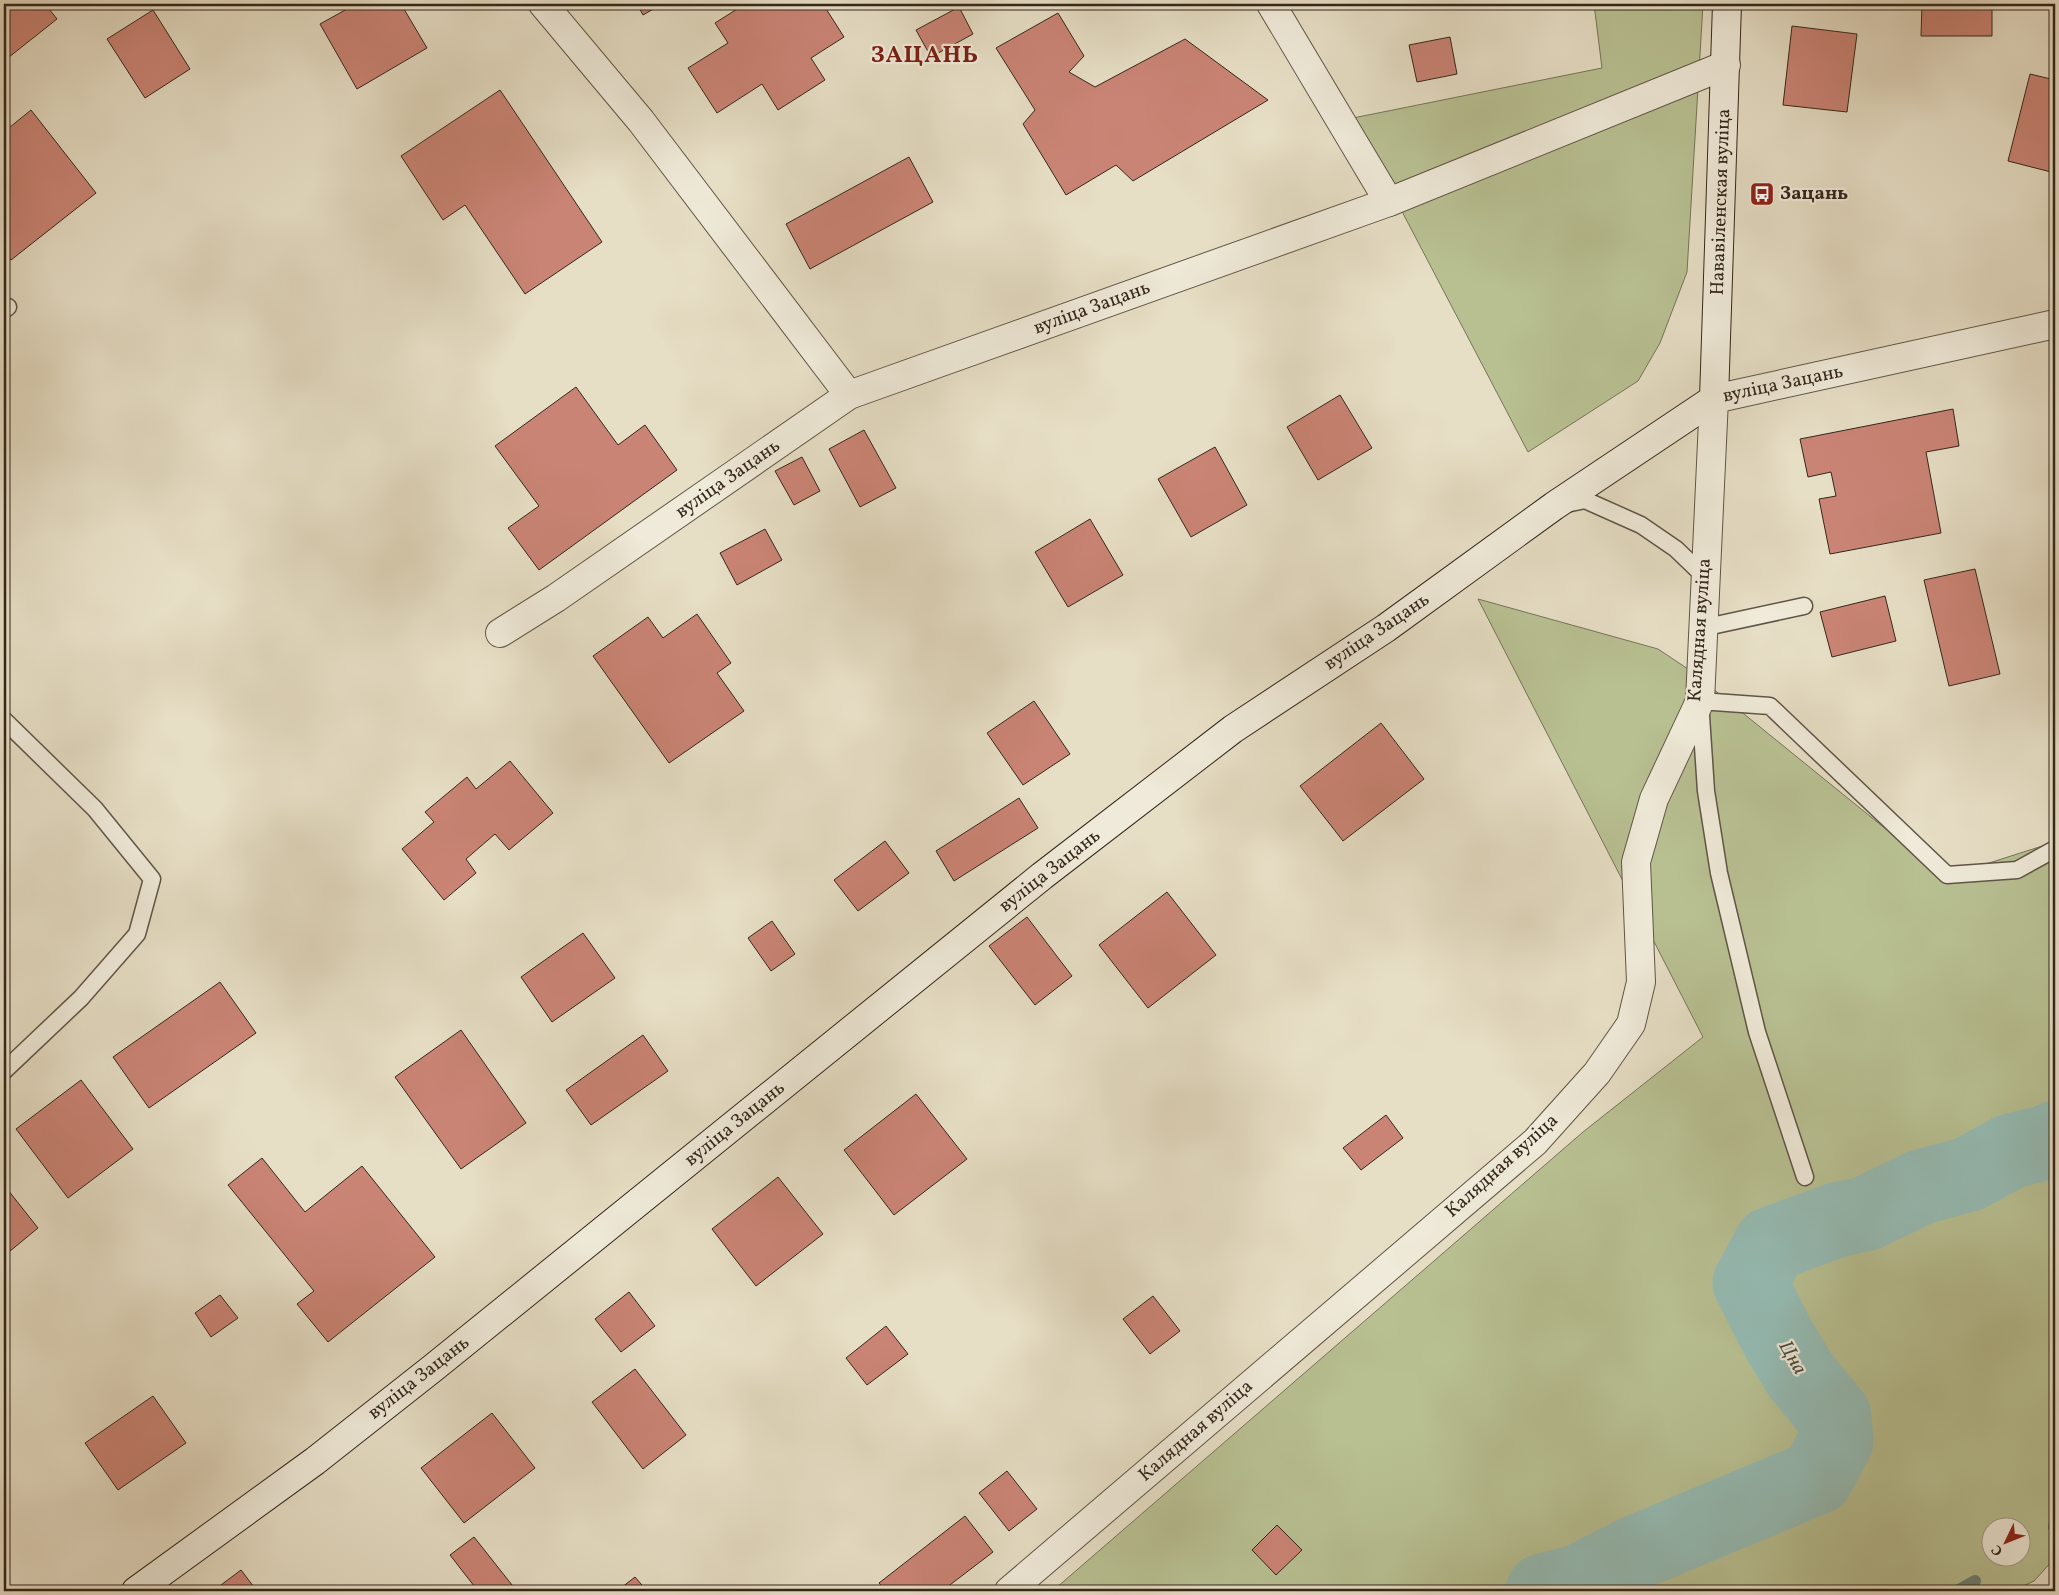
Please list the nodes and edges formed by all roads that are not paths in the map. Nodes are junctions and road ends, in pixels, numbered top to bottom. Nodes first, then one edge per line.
1 (543, 4) edge
2 (1271, 4) edge
3 (1728, 4) edge
4 (1726, 65) junction
5 (1389, 202) junction
6 (2055, 324) edge
7 (849, 395) junction
8 (1714, 399) junction
9 (1554, 506) junction
10 (1704, 576) junction
11 (1804, 606) dead end
12 (1702, 628) junction
13 (500, 633) dead end
14 (1700, 701) junction
15 (4, 720) edge
16 (2055, 849) edge
17 (4, 1070) edge
18 (1805, 1177) dead end
19 (1042, 1564) junction
20 (136, 1591) edge
21 (1009, 1591) edge
22 (1034, 1591) edge

1 - 7 street
2 - 5 street
3 - 4 street, Нававіленская вуліца
4 - 5 street, вуліца Зацань
4 - 8 street, Нававіленская вуліца
5 - 7 street, вуліца Зацань
6 - 8 street, вуліца Зацань
7 - 13 street, вуліца Зацань
8 - 9 street, вуліца Зацань
8 - 10 street, Калядная вуліца
9 - 10 lane
9 - 20 street, вуліца Зацань
10 - 12 street, Калядная вуліца
11 - 12 lane
12 - 14 street, Калядная вуліца
14 - 16 lane
14 - 18 lane
14 - 19 street, Калядная вуліца
15 - 17 lane
19 - 21 street, Калядная вуліца
19 - 22 street

